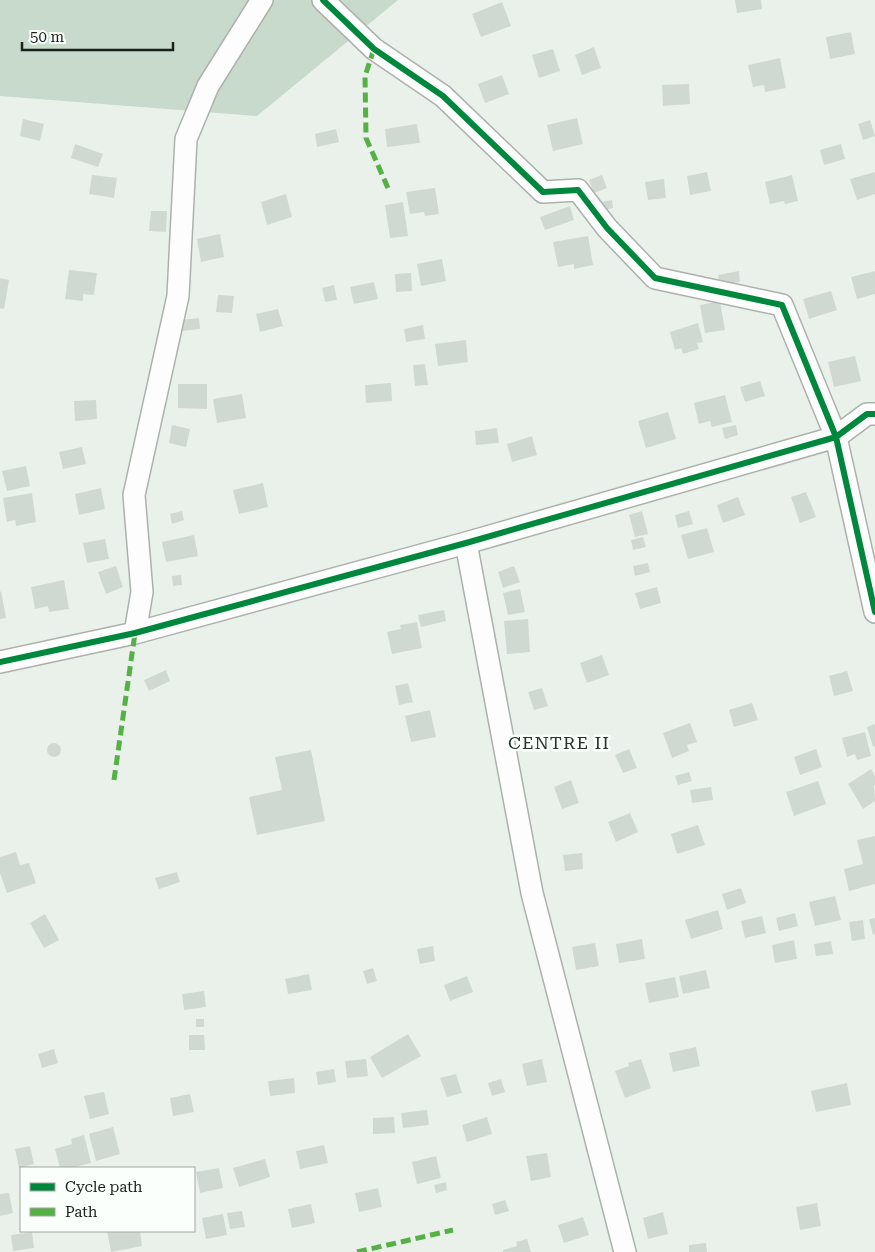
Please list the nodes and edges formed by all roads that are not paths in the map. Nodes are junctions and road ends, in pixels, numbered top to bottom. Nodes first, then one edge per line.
1 (262, 0) edge
2 (323, 0) edge
3 (875, 414) edge
4 (836, 437) junction
5 (466, 543) junction
6 (875, 612) edge
7 (135, 633) junction
8 (0, 662) edge
9 (624, 1252) edge

1 - 7 street
2 - 4 street
3 - 4 street
4 - 5 street
4 - 6 street
5 - 7 street
5 - 9 street
7 - 8 street

